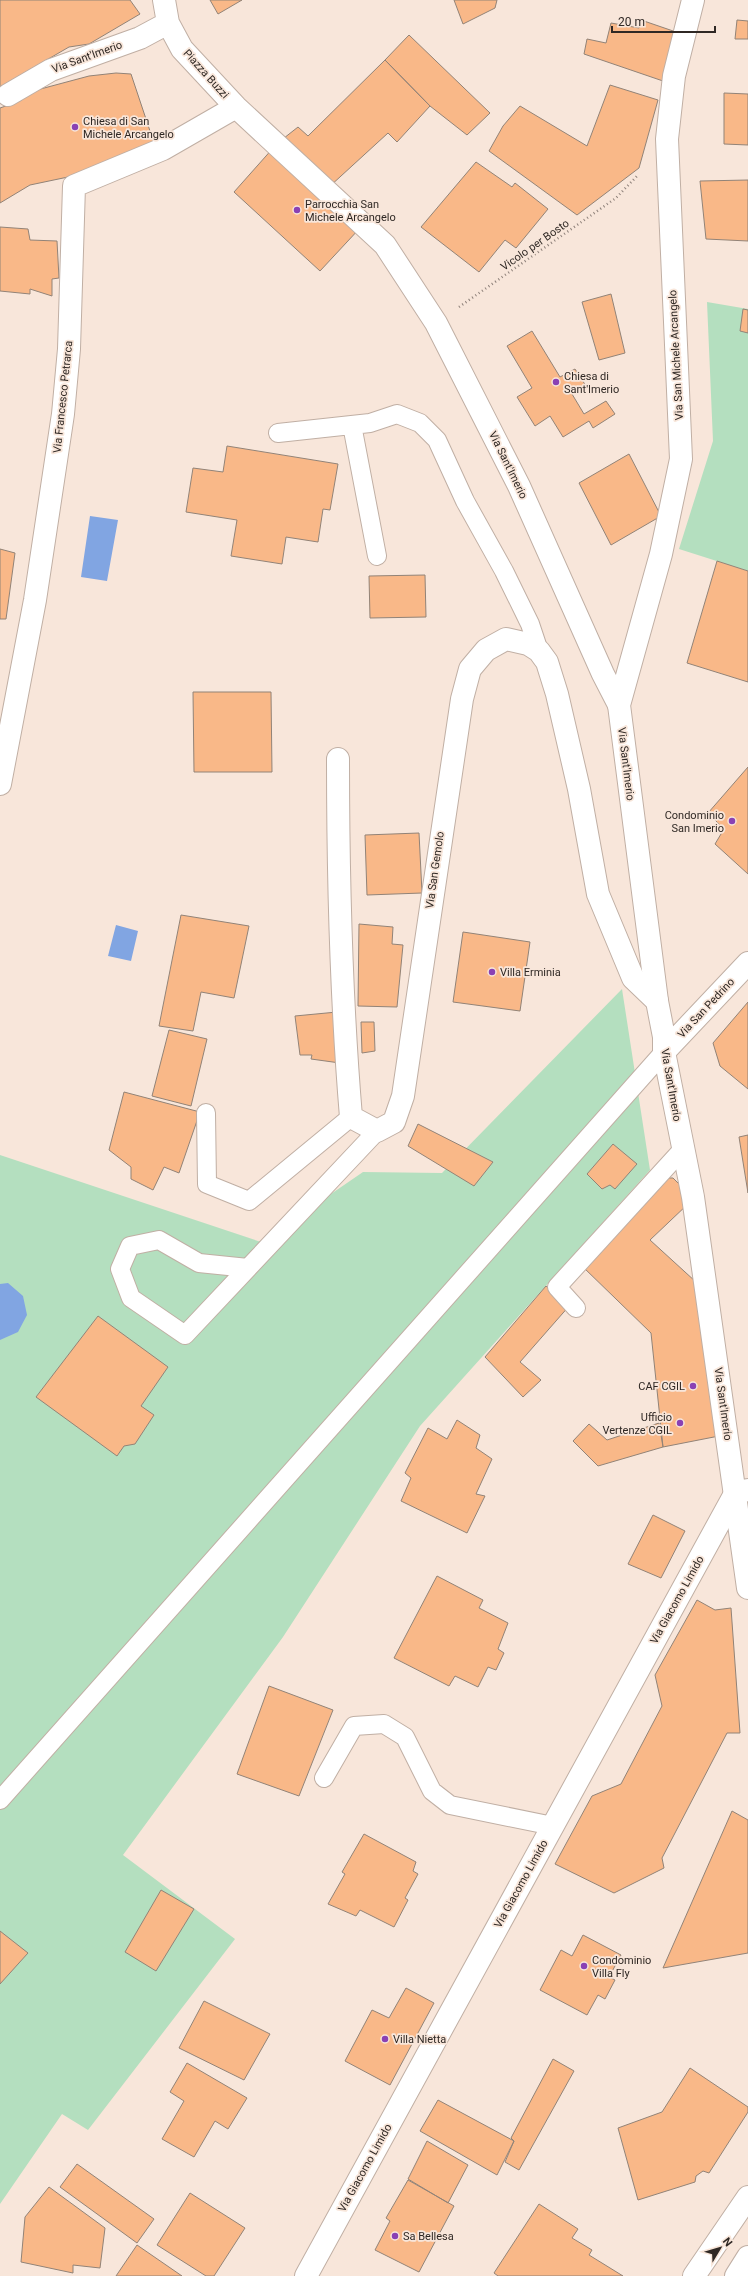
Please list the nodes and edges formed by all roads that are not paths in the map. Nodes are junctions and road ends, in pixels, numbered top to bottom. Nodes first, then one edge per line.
1 (164, 0) edge
2 (692, 0) edge
3 (168, 24) junction
4 (8, 95) dead end
5 (236, 107) junction
6 (268, 136) joint
7 (352, 425) junction
8 (278, 433) dead end
9 (377, 556) dead end
10 (539, 651) junction
11 (619, 704) junction
12 (338, 759) dead end
13 (0, 784) edge
14 (748, 963) edge
15 (657, 1000) junction
16 (664, 1052) junction
17 (206, 1113) dead end
18 (351, 1116) junction
19 (377, 1131) junction
20 (683, 1149) junction
21 (248, 1268) junction
22 (576, 1308) dead end
23 (742, 1491) edge
24 (748, 1588) edge
25 (324, 1778) dead end
26 (0, 1800) edge
27 (553, 1826) junction
28 (748, 2197) edge
29 (748, 2257) edge
30 (306, 2276) edge
31 (694, 2276) edge
32 (736, 2276) edge

1 - 3 street, Piazza Buzzi
2 - 11 street, Via San Michele Arcangelo
3 - 4 street, Via Sant'Imerio
3 - 5 street, Piazza Buzzi
5 - 6 street, Piazza Buzzi
5 - 13 street, Via Francesco Petrarca
6 - 11 street, Via Sant'Imerio
7 - 8 lane
7 - 9 lane
7 - 10 lane
10 - 15 street
10 - 19 street, Via San Gemolo
11 - 15 street, Via Sant'Imerio
12 - 18 street
14 - 16 street, Via San Pedrino
15 - 16 street, Via Sant'Imerio
16 - 20 street, Via Sant'Imerio
16 - 26 lane
17 - 18 lane
18 - 19 street
19 - 21 lane
20 - 22 lane
20 - 23 street, Via Sant'Imerio
21 - 21 lane
23 - 24 street, Via Sant'Imerio
23 - 27 street, Via Giacomo Limido
25 - 27 lane
27 - 30 street, Via Giacomo Limido
28 - 31 street
29 - 32 street

